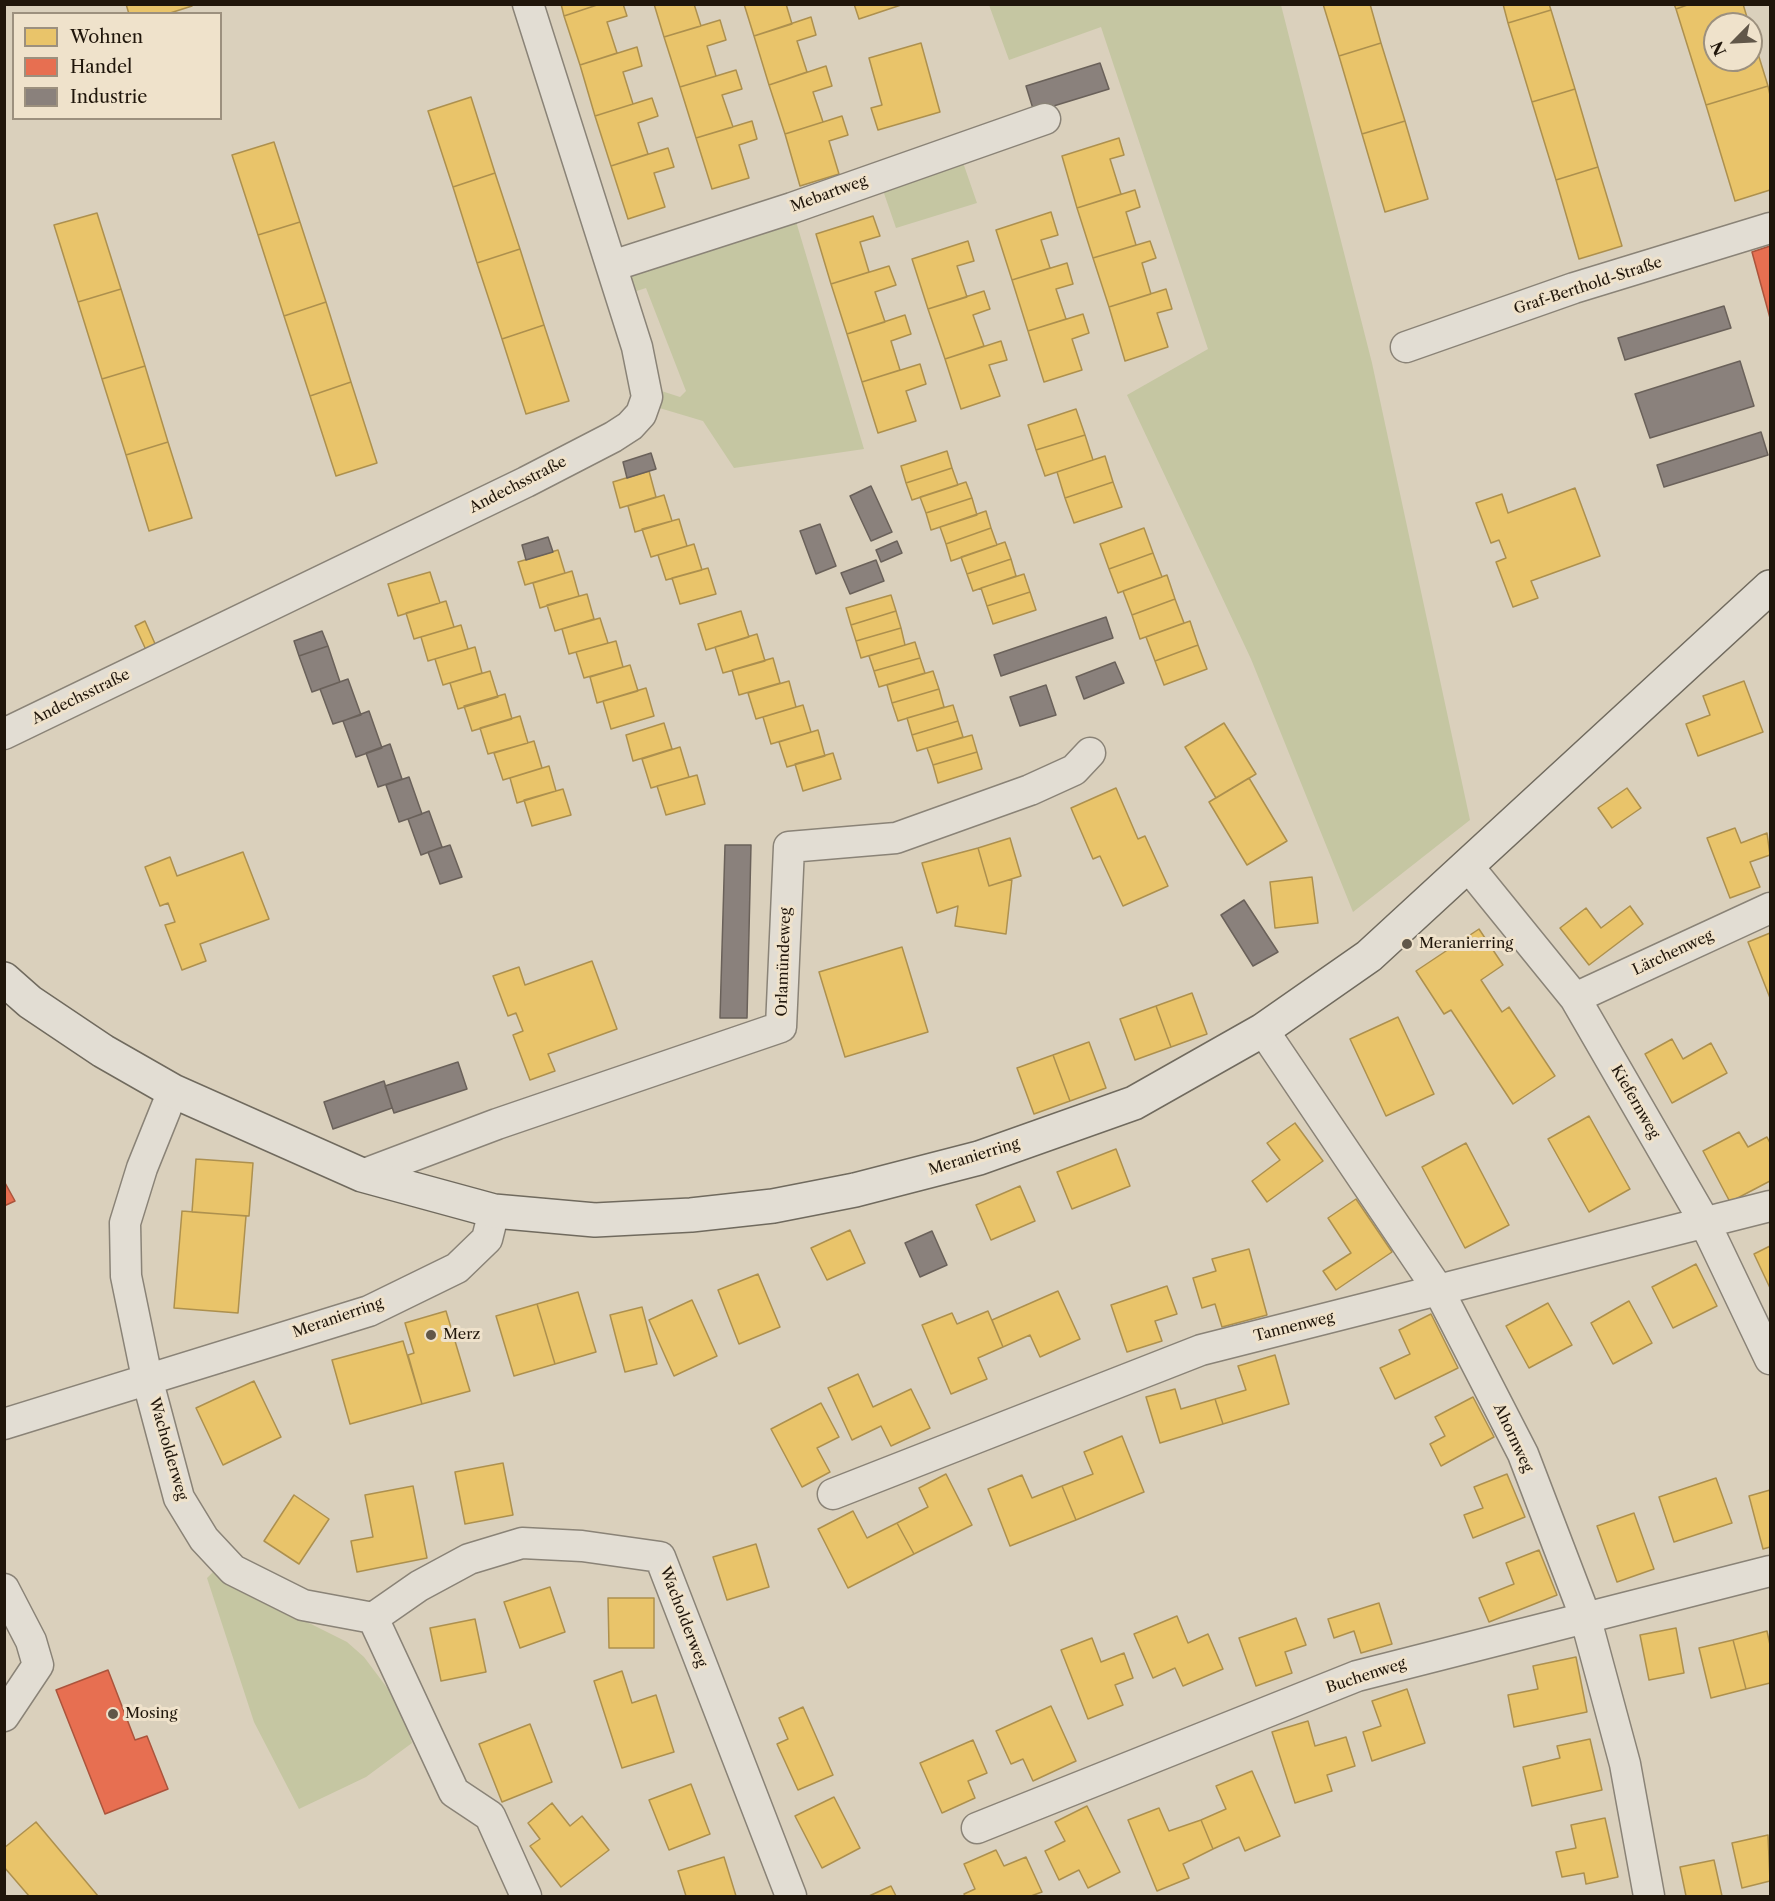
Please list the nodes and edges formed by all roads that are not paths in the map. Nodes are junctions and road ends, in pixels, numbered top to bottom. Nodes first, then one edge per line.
1 (528, 4) edge
2 (1045, 119) dead end
3 (1770, 228) edge
4 (612, 266) junction
5 (1406, 347) dead end
6 (1770, 587) edge
7 (4, 734) edge
8 (1090, 753) dead end
9 (1467, 865) junction
10 (1770, 908) edge
11 (4, 979) edge
12 (1575, 998) junction
13 (1263, 1030) junction
14 (174, 1091) junction
15 (362, 1175) junction
16 (1770, 1206) edge
17 (494, 1211) junction
18 (1704, 1221) junction
19 (1439, 1290) junction
20 (1770, 1359) edge
21 (147, 1378) junction
22 (4, 1424) edge
23 (832, 1494) dead end
24 (1770, 1571) edge
25 (4, 1589) edge
26 (1585, 1616) junction
27 (373, 1618) junction
28 (4, 1716) edge
29 (977, 1828) dead end
30 (526, 1896) edge
31 (791, 1896) edge
32 (1649, 1896) edge

1 - 4 street, Andechsstraße
2 - 4 street, Mebartweg
3 - 5 street, Graf-Berthold-Straße
4 - 7 street, Andechsstraße
6 - 9 street, Meranierring
8 - 15 street, Orlamündeweg
9 - 12 street, Kiefernweg
9 - 13 street, Meranierring
10 - 12 street, Lärchenweg
11 - 14 street, Meranierring
12 - 18 street, Kiefernweg
13 - 17 street, Meranierring
13 - 19 street, Ahornweg
14 - 15 street, Meranierring
14 - 21 street
15 - 17 street, Meranierring
16 - 18 street, Tannenweg
17 - 21 street, Meranierring
18 - 19 street, Tannenweg
18 - 20 street, Kiefernweg
19 - 23 street, Tannenweg
19 - 26 street, Ahornweg
21 - 22 street, Meranierring
21 - 27 street, Wacholderweg
24 - 26 street, Buchenweg
25 - 28 street
26 - 29 street, Buchenweg
26 - 32 street, Ahornweg
27 - 30 street
27 - 31 street, Wacholderweg

